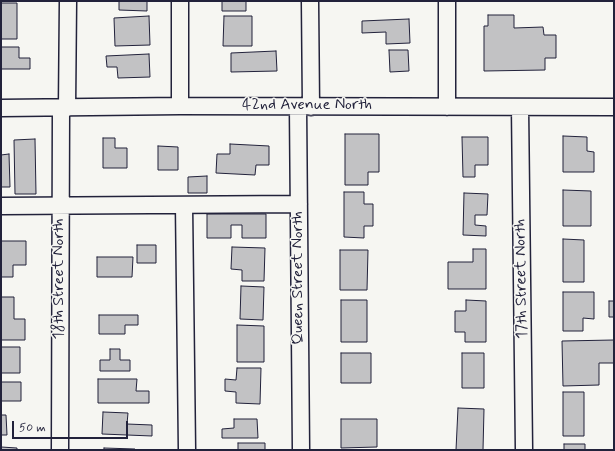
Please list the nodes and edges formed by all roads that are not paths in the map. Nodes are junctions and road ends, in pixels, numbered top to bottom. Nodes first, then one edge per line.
1 (68, 1) edge
2 (180, 1) edge
3 (310, 1) edge
4 (447, 1) edge
5 (180, 106) junction
6 (304, 106) junction
7 (447, 107) junction
8 (520, 107) junction
9 (614, 107) edge
10 (1, 108) edge
11 (64, 108) junction
12 (299, 204) junction
13 (184, 205) junction
14 (1, 206) edge
15 (60, 206) junction
16 (60, 450) edge
17 (187, 450) edge
18 (301, 450) edge
19 (524, 450) edge

1 - 11 street, 18th Street North
2 - 5 street
3 - 6 street, Queen Street North
4 - 7 street
5 - 6 street, 42nd Avenue North
5 - 11 street, 42nd Avenue North
6 - 7 street, 42nd Avenue North
6 - 12 street, Queen Street North
7 - 8 street, 42nd Avenue North
8 - 9 street, 42nd Avenue North
8 - 19 street, 17th Street North
10 - 11 street, 42nd Avenue North
11 - 15 street, 18th Street North
12 - 13 street
12 - 18 street, Queen Street North
13 - 15 street
13 - 17 street
14 - 15 street
15 - 16 street, 18th Street North

